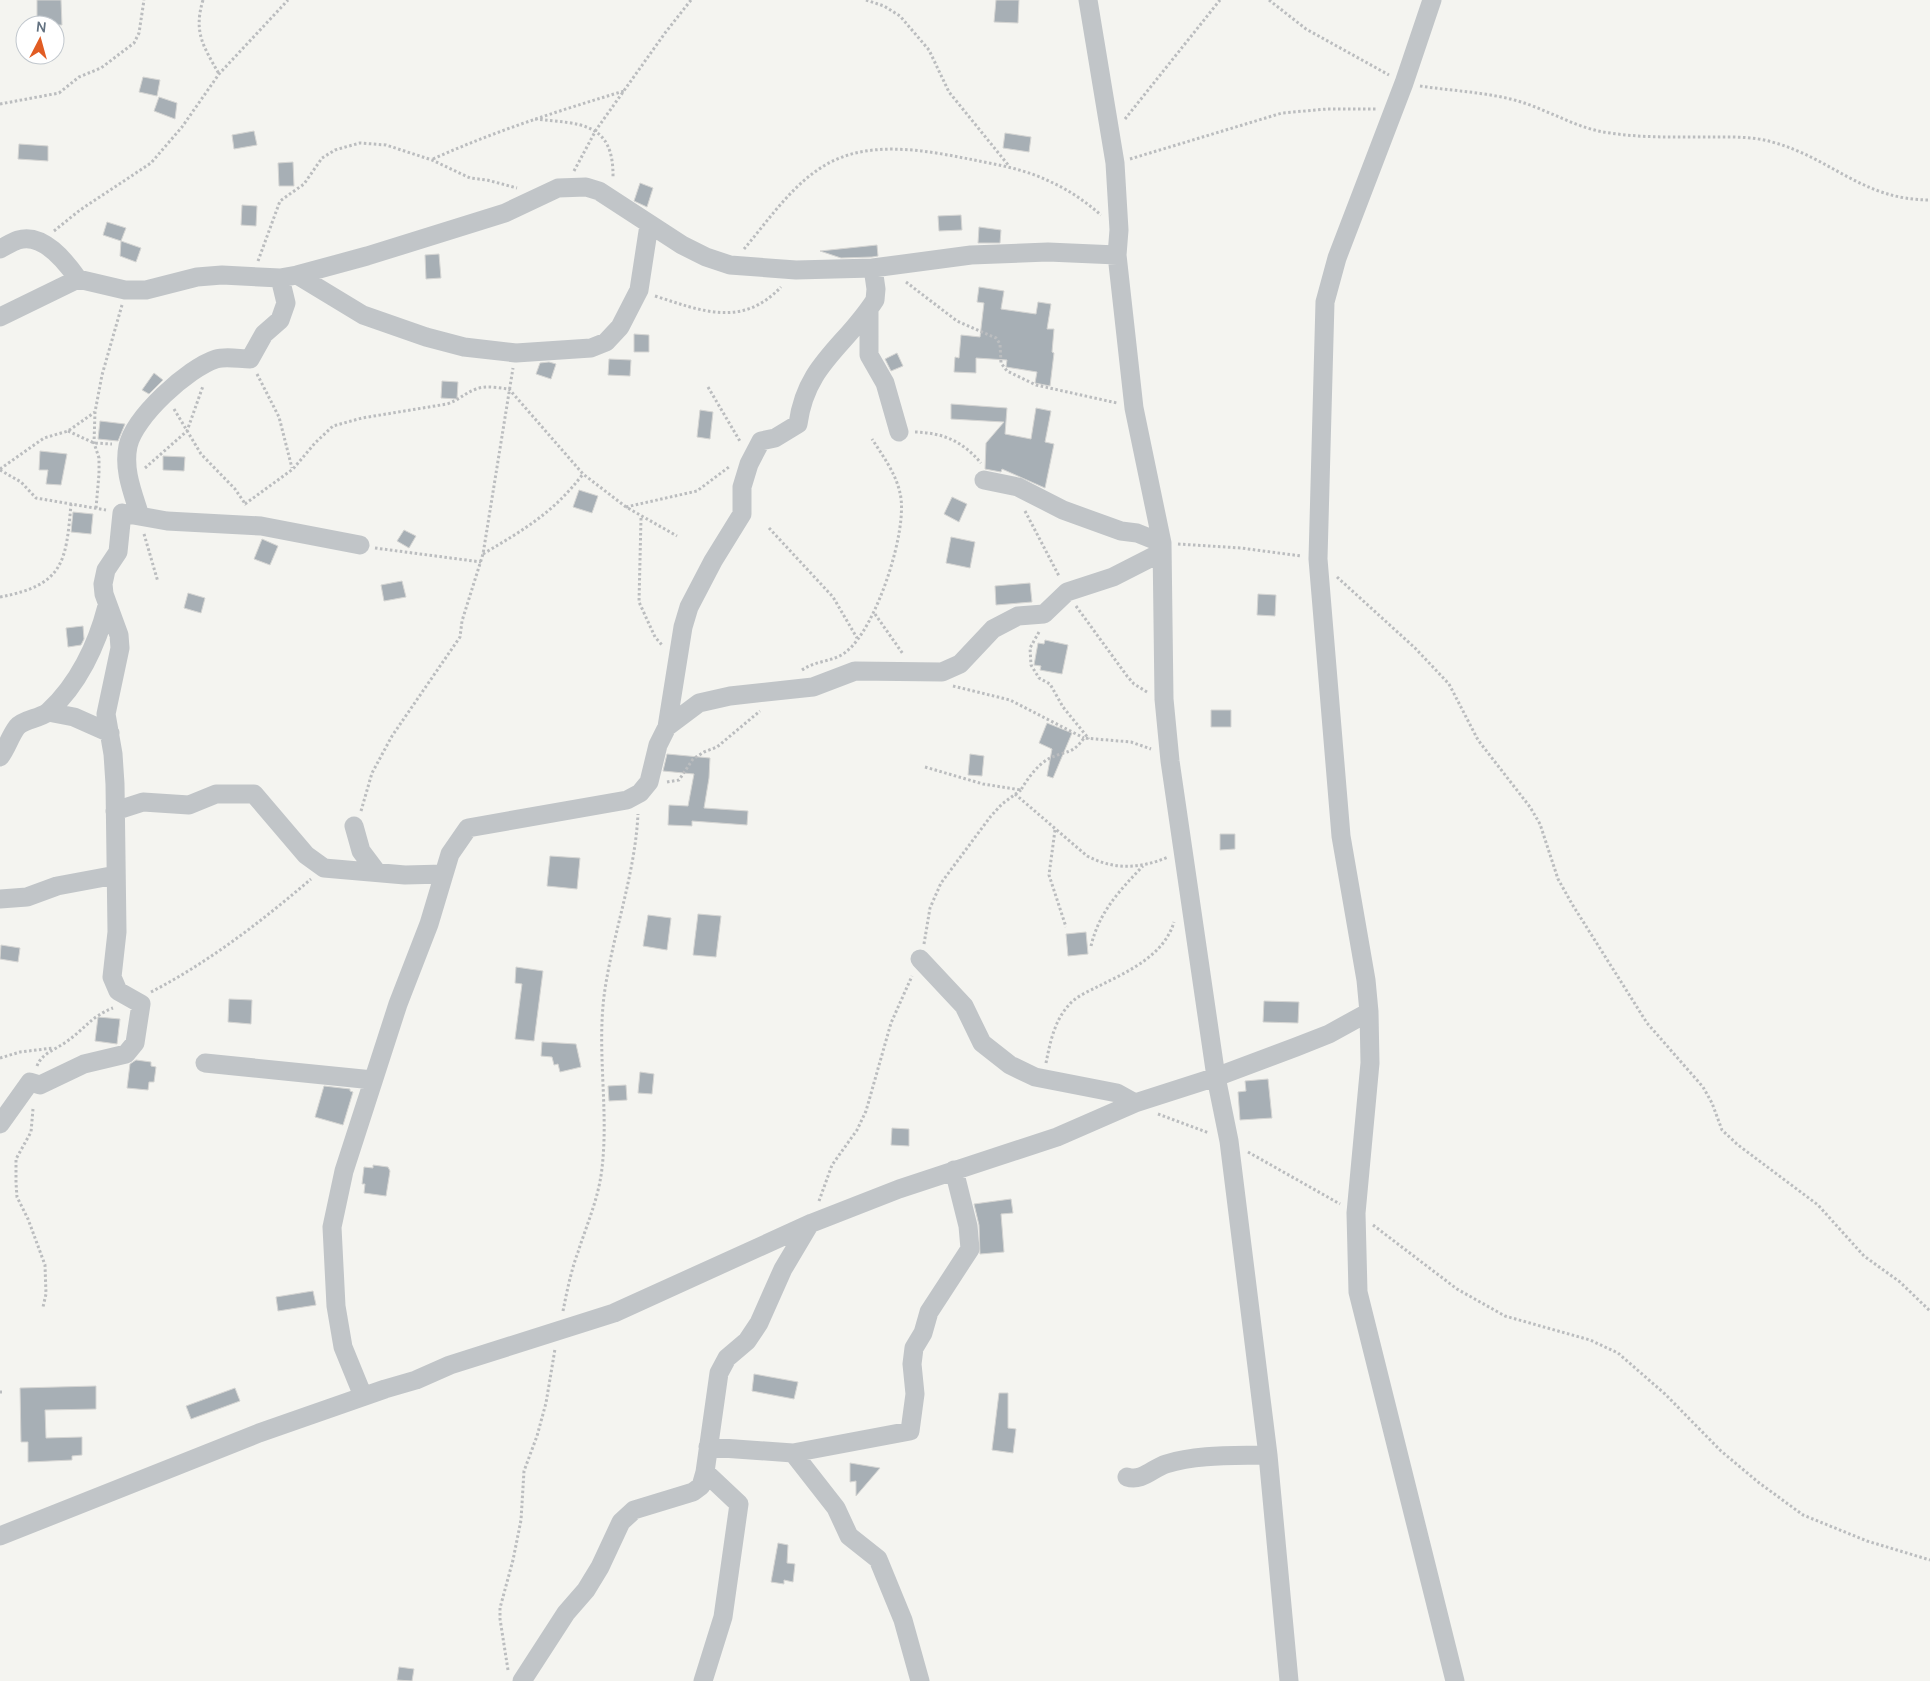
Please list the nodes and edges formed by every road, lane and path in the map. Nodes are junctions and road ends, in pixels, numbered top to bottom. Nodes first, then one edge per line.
1 (144, 0) edge
2 (203, 0) edge
3 (288, 0) edge
4 (690, 0) edge
5 (866, 0) edge
6 (1088, 0) edge
7 (1220, 0) edge
8 (1269, 0) edge
9 (1432, 0) edge
10 (219, 74) junction
11 (1404, 83) junction
12 (624, 91) junction
13 (0, 104) edge
14 (1393, 109) junction
15 (532, 119) junction
16 (596, 130) junction
17 (1112, 135) junction
18 (432, 160) junction
19 (1115, 163) junction
20 (1010, 167) junction
21 (550, 192) junction
22 (611, 198) junction
23 (1930, 200) edge
24 (649, 225) junction
25 (1119, 230) junction
26 (40, 243) junction
27 (0, 249) edge
28 (1117, 255) junction
29 (730, 265) junction
30 (881, 267) junction
31 (796, 270) junction
32 (288, 276) junction
33 (253, 277) junction
34 (78, 279) junction
35 (125, 290) junction
36 (639, 290) junction
37 (869, 309) junction
38 (0, 317) edge
39 (516, 353) junction
40 (250, 358) junction
41 (204, 385) dead end
42 (708, 387) dead end
43 (509, 390) junction
44 (165, 394) junction
45 (1134, 408) junction
46 (95, 412) junction
47 (68, 431) junction
48 (187, 431) junction
49 (899, 432) dead end
50 (932, 433) dead end
51 (872, 439) dead end
52 (131, 440) junction
53 (94, 442) junction
54 (760, 442) junction
55 (736, 462) dead end
56 (0, 469) edge
57 (293, 469) junction
58 (583, 474) junction
59 (984, 480) joint
60 (72, 504) junction
61 (245, 504) junction
62 (626, 507) junction
63 (96, 508) junction
64 (131, 515) junction
65 (641, 517) junction
66 (261, 526) junction
67 (769, 528) dead end
68 (677, 536) dead end
69 (360, 545) joint
70 (1162, 548) junction
71 (483, 554) junction
72 (1318, 559) junction
73 (481, 562) junction
74 (158, 582) dead end
75 (0, 597) edge
76 (107, 606) junction
77 (875, 614) junction
78 (1041, 628) dead end
79 (857, 638) junction
80 (677, 662) junction
81 (918, 672) junction
82 (946, 683) dead end
83 (781, 690) junction
84 (762, 710) dead end
85 (48, 712) junction
86 (666, 727) junction
87 (110, 733) junction
88 (1084, 738) junction
89 (1089, 740) junction
90 (0, 757) edge
91 (1170, 761) junction
92 (925, 768) dead end
93 (644, 788) junction
94 (1021, 790) junction
95 (1015, 794) junction
96 (115, 811) junction
97 (354, 826) joint
98 (1055, 829) junction
99 (1183, 850) junction
100 (1144, 865) junction
101 (324, 868) junction
102 (376, 871) junction
103 (444, 874) junction
104 (116, 875) junction
105 (0, 899) edge
106 (1177, 913) dead end
107 (1066, 927) dead end
108 (1091, 946) dead end
109 (920, 959) junction
110 (133, 1000) junction
111 (1369, 1012) junction
112 (55, 1048) junction
113 (0, 1058) edge
114 (205, 1063) dead end
115 (1216, 1077) junction
116 (1042, 1078) junction
117 (373, 1080) junction
118 (30, 1082) junction
119 (1135, 1104) junction
120 (0, 1124) edge
121 (1229, 1141) junction
122 (954, 1170) junction
123 (1356, 1213) junction
124 (810, 1225) junction
125 (44, 1307) dead end
126 (1930, 1311) edge
127 (558, 1332) junction
128 (363, 1396) junction
129 (708, 1447) junction
130 (792, 1453) junction
131 (1268, 1455) junction
132 (705, 1472) junction
133 (1127, 1477) dead end
134 (0, 1536) edge
135 (1930, 1560) edge
136 (515, 1678) edge
137 (703, 1681) edge
138 (920, 1681) edge
139 (1289, 1681) edge
140 (1455, 1681) edge

1 - 13 path
2 - 10 path
3 - 10 path
4 - 12 path
5 - 20 path
6 - 17 street
7 - 17 path
8 - 11 path
9 - 11 street
10 - 26 path
11 - 14 street
11 - 23 path
12 - 15 path
12 - 16 path
14 - 19 path
14 - 72 street
15 - 16 path
15 - 18 path
16 - 21 path
16 - 22 path
17 - 19 street
18 - 21 path
18 - 33 path
19 - 25 street
20 - 25 path
20 - 29 path
21 - 22 street
21 - 32 street
22 - 24 street
24 - 29 street
24 - 36 street
25 - 28 street
26 - 27 street
26 - 34 street
28 - 30 street
28 - 45 street
29 - 31 street
30 - 31 street
30 - 37 street
30 - 45 path
31 - 36 path
32 - 33 street
32 - 39 street
32 - 40 street
33 - 35 street
34 - 35 street
34 - 38 street
35 - 46 path
36 - 39 street
37 - 49 street
37 - 54 street
39 - 43 path
40 - 44 street
40 - 57 path
41 - 48 path
42 - 54 path
43 - 57 path
43 - 58 path
43 - 71 path
44 - 48 path
44 - 52 street
45 - 70 street
46 - 47 path
46 - 53 path
47 - 53 path
47 - 56 path
48 - 61 path
50 - 59 path
51 - 77 path
52 - 53 path
52 - 64 street
53 - 63 path
54 - 80 street
55 - 62 path
56 - 60 path
57 - 61 path
58 - 62 path
58 - 71 path
59 - 70 street
60 - 63 path
60 - 75 path
61 - 66 path
62 - 65 path
63 - 64 path
64 - 66 street
64 - 74 path
64 - 76 street
65 - 68 path
65 - 80 path
66 - 69 street
67 - 79 path
69 - 73 path
70 - 72 path
70 - 81 street
70 - 91 street
71 - 73 path
72 - 111 street
72 - 126 path
73 - 97 path
76 - 85 street
76 - 87 street
77 - 79 path
77 - 81 path
78 - 89 path
79 - 83 path
80 - 86 street
81 - 83 street
82 - 88 path
83 - 86 street
84 - 93 path
85 - 87 street
85 - 90 street
86 - 93 street
87 - 96 street
88 - 89 path
88 - 94 path
89 - 91 path
91 - 99 street
92 - 94 path
93 - 103 street
93 - 127 path
94 - 95 path
95 - 98 path
95 - 109 path
96 - 101 street
96 - 104 street
97 - 102 street
98 - 100 path
98 - 107 path
99 - 100 path
99 - 115 street
100 - 108 path
101 - 102 street
101 - 110 path
102 - 103 street
103 - 117 street
104 - 105 street
104 - 110 street
106 - 116 path
109 - 116 street
109 - 124 path
110 - 112 path
110 - 118 street
111 - 115 street
111 - 123 street
112 - 113 path
112 - 118 path
114 - 117 street
115 - 119 street
115 - 121 street
116 - 119 street
117 - 128 street
118 - 120 street
118 - 125 path
119 - 121 path
119 - 122 street
121 - 123 path
121 - 131 street
122 - 124 street
122 - 130 street
123 - 135 path
123 - 140 street
124 - 127 street
124 - 129 street
127 - 128 street
127 - 136 path
128 - 134 street
129 - 130 street
129 - 132 street
130 - 138 street
131 - 133 street
131 - 139 street
132 - 136 street
132 - 137 street

